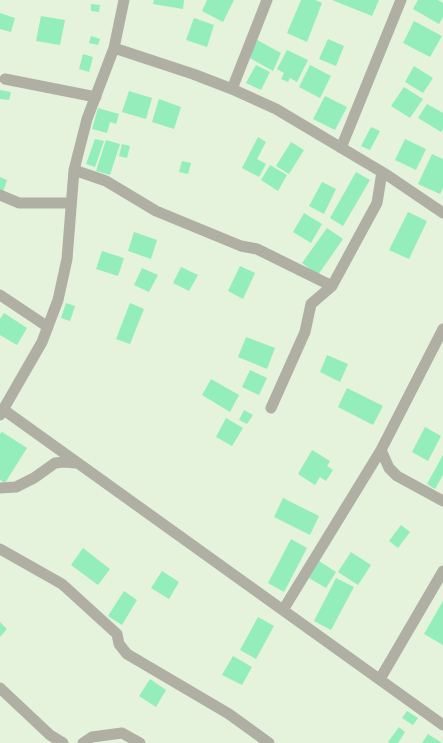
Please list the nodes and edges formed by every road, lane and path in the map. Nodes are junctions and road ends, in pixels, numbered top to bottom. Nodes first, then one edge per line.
1 (124, 0) edge
2 (267, 0) edge
3 (401, 0) edge
4 (114, 48) junction
5 (5, 79) dead end
6 (232, 89) junction
7 (96, 96) junction
8 (341, 148) junction
9 (74, 170) junction
10 (382, 172) junction
11 (0, 195) edge
12 (70, 203) junction
13 (443, 213) edge
14 (332, 286) junction
15 (0, 294) edge
16 (48, 327) junction
17 (441, 337) edge
18 (271, 408) dead end
19 (2, 412) edge
20 (381, 450) junction
21 (77, 463) junction
22 (0, 488) edge
23 (443, 500) edge
24 (0, 549) edge
25 (443, 571) edge
26 (283, 610) junction
27 (380, 679) junction
28 (0, 688) edge
29 (443, 725) edge
30 (63, 743) edge
31 (83, 743) edge
32 (140, 743) edge
33 (269, 743) edge

1 - 4 street
2 - 6 street
3 - 8 street
4 - 6 street
4 - 7 street
5 - 7 street
6 - 8 street
7 - 9 street
8 - 10 street
9 - 12 street
9 - 14 street
10 - 13 street
10 - 14 street
11 - 12 street
12 - 16 street
14 - 18 street
15 - 16 street
16 - 19 street
17 - 20 street
19 - 21 street
20 - 23 street
20 - 26 street
21 - 22 street
21 - 26 street
24 - 33 street
25 - 27 street
26 - 27 street
27 - 29 street
28 - 30 street
31 - 32 street

